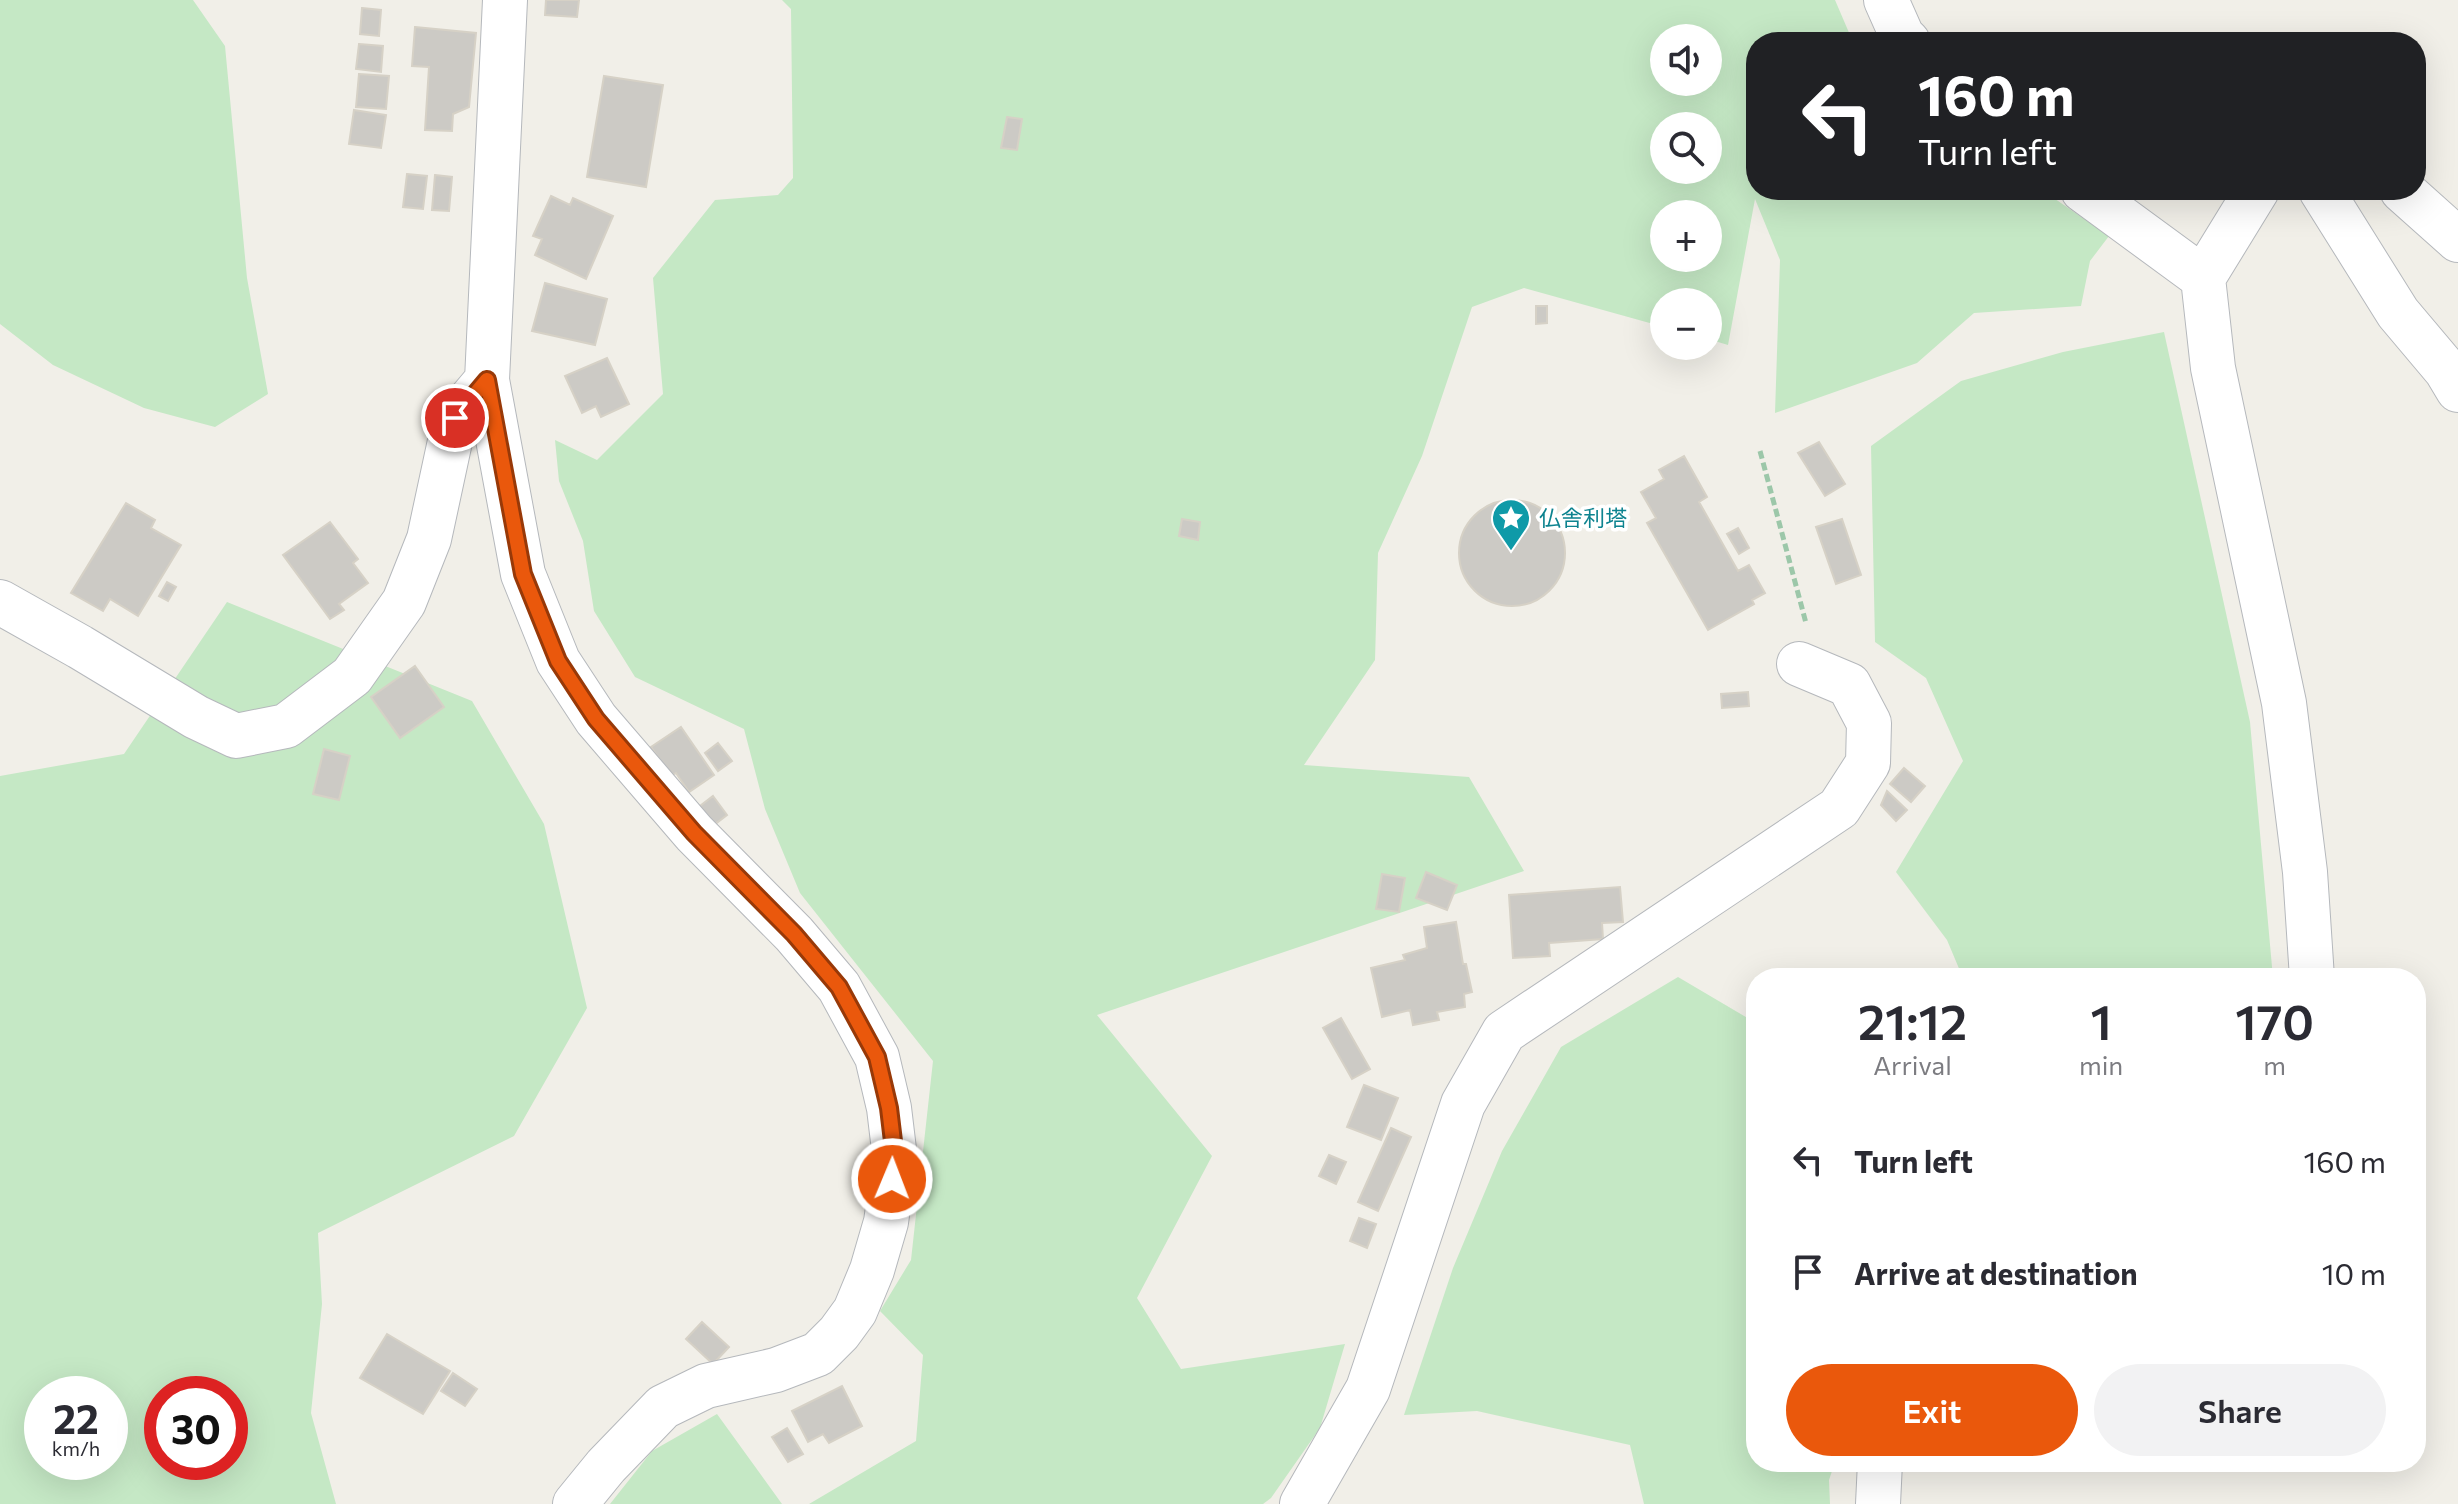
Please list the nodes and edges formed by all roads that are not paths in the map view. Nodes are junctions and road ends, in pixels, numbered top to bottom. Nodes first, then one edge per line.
1 (505, 0) edge
2 (1886, 0) edge
3 (1900, 32) edge
4 (2097, 200) edge
5 (2251, 200) edge
6 (2327, 200) edge
7 (2413, 200) edge
8 (2458, 240) edge
9 (2203, 278) junction
10 (487, 380) junction
11 (2458, 390) edge
12 (0, 602) edge
13 (1808, 668) road end
14 (2311, 968) edge
15 (1880, 1472) edge
16 (575, 1504) edge
17 (1302, 1504) edge
18 (1878, 1504) edge

1 - 10 street
2 - 3 street
4 - 9 street
5 - 9 street
6 - 11 street
7 - 8 street
9 - 14 street
10 - 12 street
10 - 16 street
13 - 17 street
15 - 18 street

